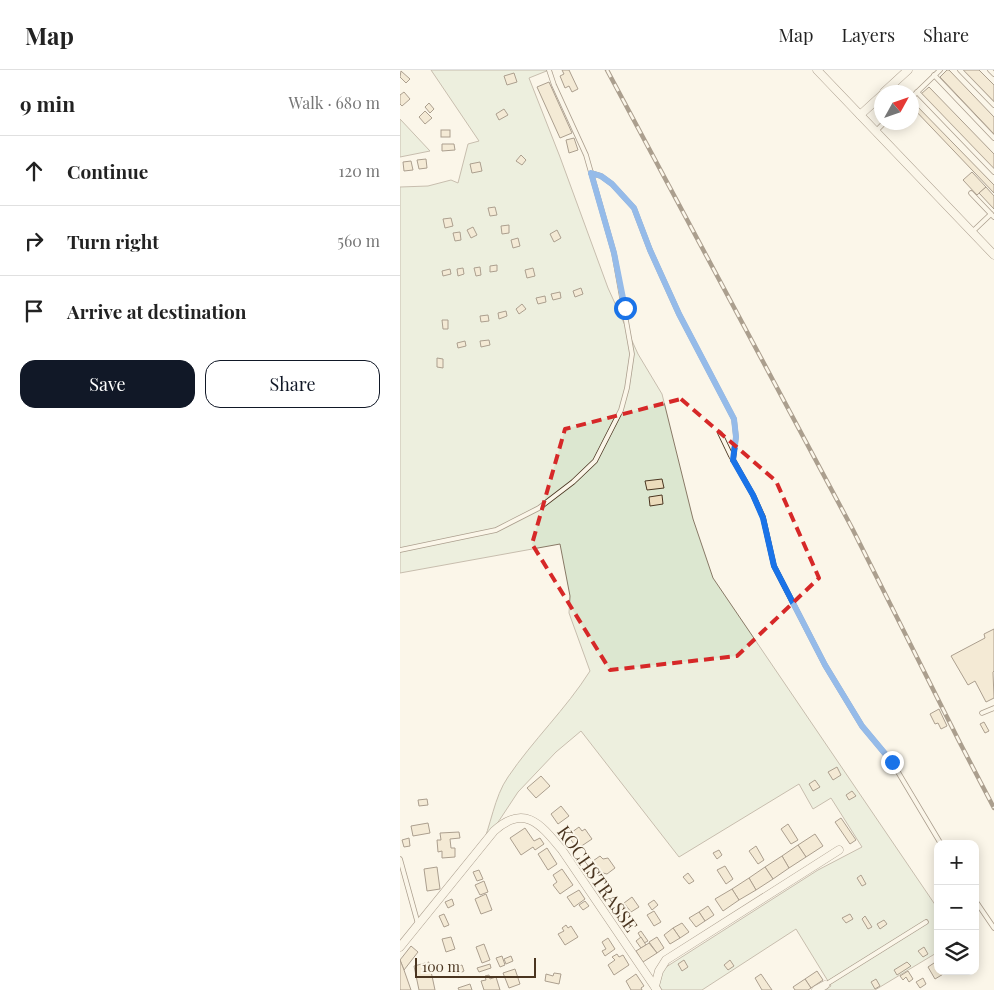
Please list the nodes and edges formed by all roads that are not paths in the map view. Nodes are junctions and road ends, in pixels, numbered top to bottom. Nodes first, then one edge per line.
1 (549, 70) edge
2 (818, 70) edge
3 (908, 70) edge
4 (940, 70) edge
5 (960, 70) edge
6 (990, 70) edge
7 (994, 74) edge
8 (934, 75) junction
9 (892, 85) edge
10 (919, 90) edge
11 (919, 94) edge
12 (874, 102) edge
13 (994, 105) edge
14 (860, 115) junction
15 (876, 132) joint
16 (994, 138) edge
17 (994, 172) edge
18 (591, 173) junction
19 (971, 193) dead end
20 (992, 215) edge
21 (972, 232) junction
22 (994, 255) edge
23 (720, 433) dead end
24 (733, 460) junction
25 (400, 550) edge
26 (994, 708) edge
27 (982, 713) dead end
28 (939, 840) edge
29 (839, 850) dead end
30 (400, 859) edge
31 (979, 906) edge
32 (926, 922) dead end
33 (418, 924) junction
34 (994, 928) edge
35 (400, 947) edge
36 (825, 985) joint
37 (656, 988) edge
38 (816, 990) edge

1 - 18 lane
2 - 14 street
3 - 9 street
4 - 8 lane
5 - 13 lane
6 - 7 lane
8 - 10 lane
8 - 16 lane
11 - 17 lane
12 - 14 street
14 - 15 street
15 - 21 street
18 - 24 lane
18 - 25 lane
19 - 20 lane
20 - 21 lane
21 - 22 street
23 - 24 lane
24 - 28 lane
26 - 27 lane
29 - 37 street, KOCHSTRASSE
30 - 33 lane
31 - 34 lane
32 - 36 lane
33 - 35 street, KOCHSTRASSE
33 - 37 street, KOCHSTRASSE
36 - 38 street

